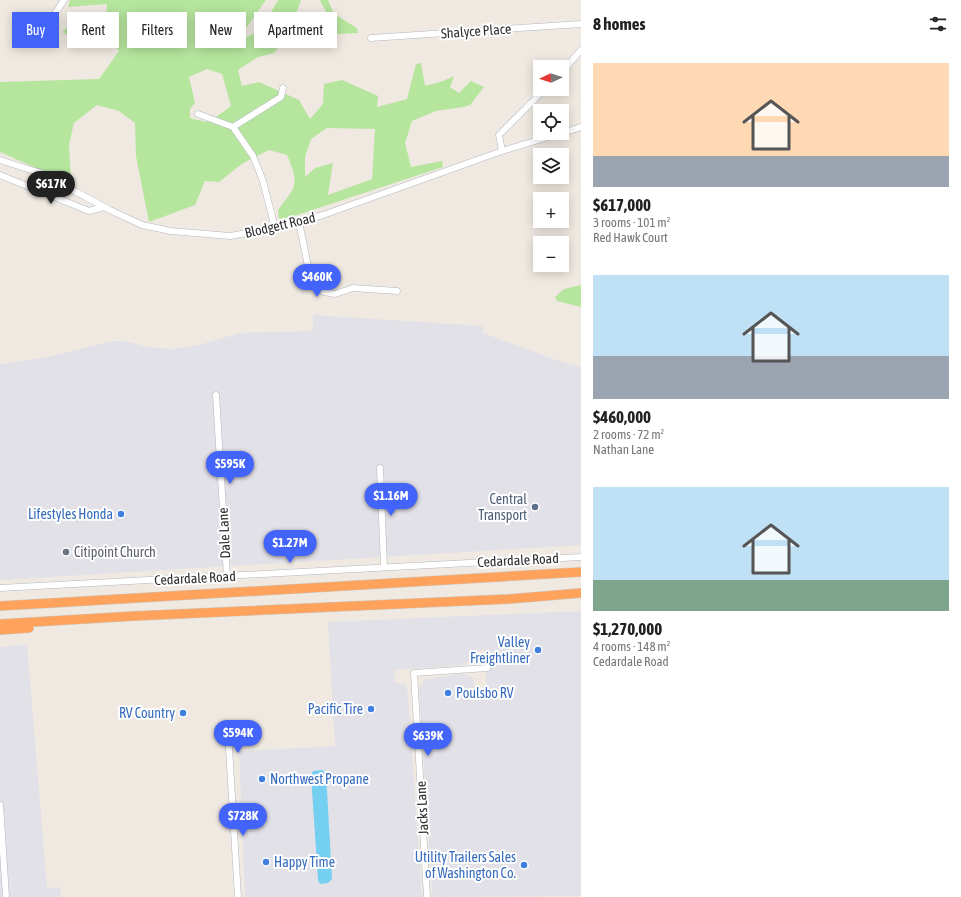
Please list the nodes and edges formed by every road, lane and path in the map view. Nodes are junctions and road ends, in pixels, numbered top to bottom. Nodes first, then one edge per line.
1 (64, 0) edge
2 (56, 12) edge
3 (581, 24) edge
4 (371, 38) dead end
5 (581, 50) edge
6 (569, 64) edge
7 (283, 88) dead end
8 (538, 96) edge
9 (198, 114) dead end
10 (233, 127) junction
11 (581, 127) edge
12 (569, 131) edge
13 (539, 140) edge
14 (502, 151) junction
15 (0, 160) edge
16 (0, 175) edge
17 (104, 207) junction
18 (299, 222) junction
19 (275, 228) junction
20 (397, 291) dead end
21 (216, 395) dead end
22 (380, 468) dead end
23 (581, 557) edge
24 (384, 568) junction
25 (581, 572) edge
26 (227, 576) junction
27 (0, 588) edge
28 (581, 593) edge
29 (0, 606) edge
30 (134, 616) junction
31 (0, 624) edge
32 (0, 630) edge
33 (487, 668) dead end
34 (228, 731) dead end
35 (0, 805) edge
36 (6, 897) edge
37 (238, 897) edge
38 (427, 897) edge

1 - 2 street
3 - 4 street, Shalyce Place
5 - 6 street
7 - 10 street
8 - 14 street
9 - 10 street
10 - 19 street
11 - 12 street, Blodgett Road
13 - 14 street, Blodgett Road
14 - 18 street, Blodgett Road
15 - 17 street, Blodgett Road
16 - 17 street
17 - 19 street, Blodgett Road
18 - 19 street, Blodgett Road
18 - 20 street
21 - 26 street, Dale Lane
22 - 24 street
23 - 24 street, Cedardale Road
24 - 26 street, Cedardale Road
25 - 29 highway
26 - 27 street, Cedardale Road
28 - 30 highway
30 - 31 highway
30 - 32 highway
33 - 38 street, Jacks Lane
34 - 37 street
35 - 36 street

